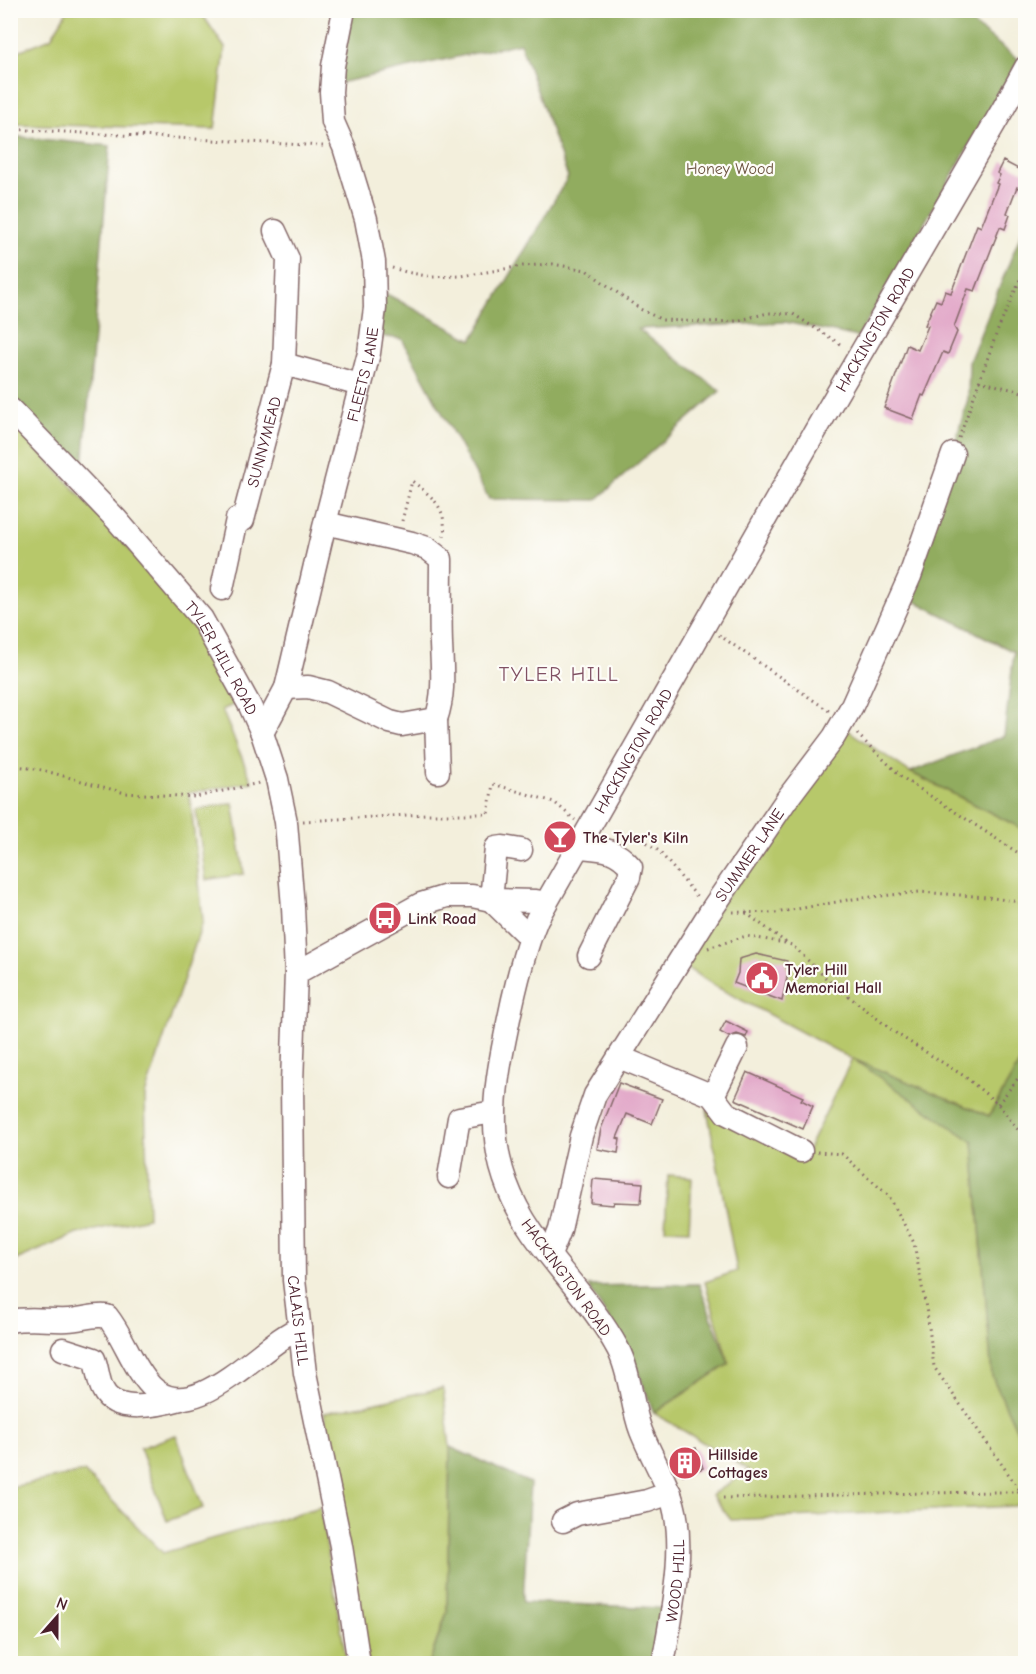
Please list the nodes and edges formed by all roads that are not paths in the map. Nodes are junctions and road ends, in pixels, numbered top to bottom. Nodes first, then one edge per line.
1 (344, 10) edge
2 (1026, 67) edge
3 (275, 231) dead end
4 (284, 364) junction
5 (360, 385) junction
6 (10, 409) edge
7 (953, 454) road end
8 (325, 523) junction
9 (222, 589) dead end
10 (286, 688) junction
11 (436, 719) junction
12 (262, 733) junction
13 (438, 772) dead end
14 (580, 836) junction
15 (521, 850) dead end
16 (491, 900) junction
17 (545, 904) junction
18 (529, 937) junction
19 (589, 956) dead end
20 (296, 973) junction
21 (737, 1047) dead end
22 (619, 1057) junction
23 (713, 1096) junction
24 (494, 1112) junction
25 (801, 1150) road end
26 (449, 1177) dead end
27 (550, 1255) junction
28 (10, 1321) edge
29 (300, 1328) junction
30 (63, 1349) dead end
31 (188, 1398) junction
32 (671, 1496) junction
33 (563, 1521) dead end
34 (359, 1664) edge
35 (663, 1664) edge

1 - 5 street, FLEETS LANE
2 - 14 street, HACKINGTON ROAD
3 - 4 street, SUNNYMEAD
4 - 5 street
4 - 9 street, SUNNYMEAD
5 - 8 street, FLEETS LANE
6 - 12 street, TYLER HILL ROAD
7 - 22 street, SUMMER LANE
8 - 10 street, FLEETS LANE
8 - 11 street
10 - 11 street
10 - 12 street, FLEETS LANE
11 - 13 street
12 - 20 street, TYLER HILL ROAD
14 - 17 street, HACKINGTON ROAD
14 - 19 street
15 - 16 street
16 - 17 street
16 - 18 street
16 - 20 street
17 - 18 street, HACKINGTON ROAD
18 - 24 street, HACKINGTON ROAD
20 - 29 street, CALAIS HILL
21 - 23 street
22 - 23 street
22 - 27 street, SUMMER LANE
23 - 25 street
24 - 26 street
24 - 27 street, HACKINGTON ROAD
27 - 32 street, HACKINGTON ROAD
28 - 31 street
29 - 31 street
29 - 34 street, CALAIS HILL
30 - 31 street
32 - 33 street
32 - 35 street, WOOD HILL

